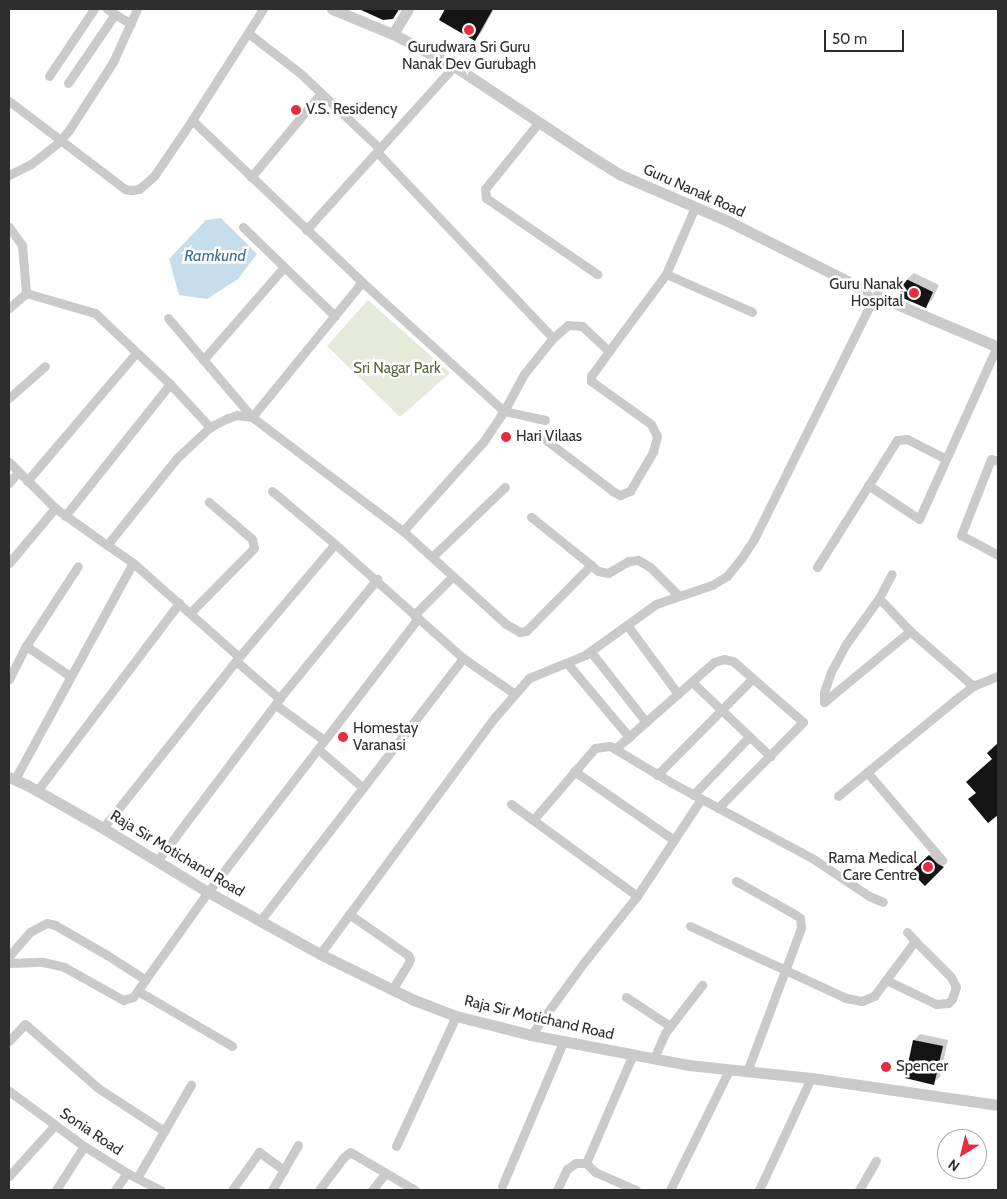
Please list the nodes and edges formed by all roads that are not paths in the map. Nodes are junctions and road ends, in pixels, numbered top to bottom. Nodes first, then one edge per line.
1 (94, 9) edge
2 (137, 9) edge
3 (263, 9) edge
4 (332, 9) edge
5 (408, 9) edge
6 (111, 11) edge
7 (131, 24) junction
8 (248, 33) junction
9 (393, 34) junction
10 (454, 66) junction
11 (49, 76) dead end
12 (68, 83) dead end
13 (321, 93) junction
14 (9, 102) edge
15 (192, 120) junction
16 (539, 122) junction
17 (60, 141) junction
18 (378, 150) junction
19 (10, 173) edge
20 (251, 177) junction
21 (695, 207) junction
22 (9, 227) edge
23 (243, 227) dead end
24 (306, 230) junction
25 (284, 267) junction
26 (597, 274) dead end
27 (666, 274) junction
28 (362, 282) junction
29 (26, 293) junction
30 (875, 295) junction
31 (9, 308) edge
32 (752, 312) dead end
33 (335, 316) junction
34 (168, 318) dead end
35 (553, 338) junction
36 (998, 346) edge
37 (609, 351) junction
38 (136, 352) junction
39 (203, 360) junction
40 (45, 366) dead end
41 (170, 384) junction
42 (9, 398) edge
43 (504, 411) junction
44 (252, 417) junction
45 (545, 420) dead end
46 (210, 427) junction
47 (546, 440) dead end
48 (946, 459) junction
49 (998, 461) edge
50 (9, 462) edge
51 (18, 472) junction
52 (27, 481) junction
53 (9, 483) edge
54 (868, 485) junction
55 (505, 487) dead end
56 (272, 491) dead end
57 (209, 502) dead end
58 (55, 508) junction
59 (65, 516) junction
60 (531, 517) dead end
61 (403, 531) junction
62 (107, 544) junction
63 (335, 544) junction
64 (998, 555) edge
65 (432, 557) junction
66 (9, 563) edge
67 (133, 563) junction
68 (591, 565) junction
69 (78, 566) dead end
70 (817, 568) dead end
71 (892, 574) dead end
72 (453, 576) junction
73 (377, 580) junction
74 (678, 595) junction
75 (879, 598) junction
76 (179, 603) junction
77 (190, 613) junction
78 (416, 616) junction
79 (627, 625) junction
80 (910, 631) junction
81 (26, 646) junction
82 (591, 652) junction
83 (463, 658) junction
84 (237, 659) junction
85 (567, 664) junction
86 (70, 676) junction
87 (998, 676) edge
88 (753, 678) junction
89 (9, 679) edge
90 (692, 682) junction
91 (973, 686) junction
92 (515, 694) junction
93 (678, 694) junction
94 (278, 702) junction
95 (722, 710) junction
96 (646, 722) junction
97 (629, 737) junction
98 (749, 737) junction
99 (324, 740) junction
100 (318, 749) junction
101 (615, 749) junction
102 (770, 756) junction
103 (574, 771) junction
104 (867, 772) junction
105 (657, 775) junction
106 (12, 778) edge
107 (362, 787) junction
108 (37, 791) junction
109 (838, 796) dead end
110 (697, 797) junction
111 (510, 804) dead end
112 (718, 808) junction
113 (533, 820) junction
114 (103, 828) junction
115 (674, 840) junction
116 (157, 860) junction
117 (942, 860) dead end
118 (736, 881) dead end
119 (208, 892) junction
120 (637, 896) junction
121 (883, 902) dead end
122 (349, 914) junction
123 (260, 921) junction
124 (690, 926) dead end
125 (907, 932) dead end
126 (915, 940) junction
127 (320, 954) junction
128 (9, 956) edge
129 (9, 963) edge
130 (786, 970) junction
131 (146, 980) junction
132 (886, 980) junction
133 (702, 986) dead end
134 (392, 990) junction
135 (138, 991) junction
136 (626, 998) dead end
137 (456, 1016) junction
138 (670, 1026) junction
139 (532, 1035) junction
140 (9, 1041) edge
141 (563, 1042) junction
142 (232, 1046) dead end
143 (633, 1054) junction
144 (654, 1058) junction
145 (729, 1070) junction
146 (747, 1072) junction
147 (810, 1078) junction
148 (191, 1085) dead end
149 (9, 1091) edge
150 (998, 1105) edge
151 (55, 1124) junction
152 (164, 1131) junction
153 (298, 1145) dead end
154 (84, 1146) junction
155 (396, 1146) dead end
156 (876, 1160) dead end
157 (586, 1162) junction
158 (284, 1170) junction
159 (127, 1173) junction
160 (385, 1174) junction
161 (9, 1176) edge
162 (137, 1178) junction
163 (502, 1186) dead end
164 (56, 1190) edge
165 (115, 1190) edge
166 (161, 1190) edge
167 (232, 1190) edge
168 (272, 1190) edge
169 (319, 1190) edge
170 (372, 1190) edge
171 (416, 1190) edge
172 (557, 1190) edge
173 (636, 1190) edge
174 (670, 1190) edge
175 (759, 1190) edge
176 (860, 1190) edge

1 - 11 street
2 - 7 street
3 - 8 street
4 - 9 street, Guru Nanak Road
5 - 9 street
6 - 7 street
6 - 12 street
7 - 17 street
8 - 13 street
8 - 15 street
9 - 10 street, Guru Nanak Road
10 - 16 street, Guru Nanak Road
10 - 18 street
13 - 18 street
13 - 20 street
14 - 17 street
15 - 17 street
15 - 20 street
16 - 21 street, Guru Nanak Road
16 - 26 street
17 - 19 street
18 - 24 street
18 - 35 street
20 - 24 street
21 - 27 street
21 - 30 street, Guru Nanak Road
22 - 29 street
23 - 25 street
24 - 28 street
25 - 33 street
25 - 39 street
27 - 32 street
27 - 37 street
28 - 33 street
28 - 43 street
29 - 31 street
29 - 38 street
30 - 36 street, Guru Nanak Road
30 - 74 street
33 - 44 street
34 - 39 street
35 - 37 street
35 - 43 street
36 - 48 street
37 - 47 street
38 - 41 street
38 - 52 street
39 - 44 street
40 - 42 street
41 - 46 street
41 - 59 street
43 - 45 street
43 - 61 street
44 - 46 street
44 - 61 street
46 - 62 street
48 - 54 street
48 - 54 street
49 - 64 street
50 - 51 street
51 - 52 street
51 - 53 street
52 - 58 street
54 - 70 street
55 - 65 street
56 - 63 street
57 - 77 street
58 - 59 street
58 - 66 street
59 - 62 street
60 - 68 street
61 - 65 street
62 - 67 street
63 - 73 street
63 - 84 street
65 - 72 street
67 - 76 street
67 - 86 street
68 - 72 street
68 - 74 street
69 - 81 street
71 - 75 street
72 - 78 street
73 - 78 street
73 - 94 street
74 - 79 street
75 - 80 street
75 - 80 street
76 - 77 street
76 - 108 street
77 - 84 street
78 - 83 street
78 - 99 street
79 - 82 street
79 - 93 street
80 - 91 street
81 - 86 street
81 - 89 street
82 - 85 street
82 - 96 street
83 - 92 street
83 - 107 street
84 - 94 street
84 - 114 street
85 - 92 street
85 - 97 street
86 - 106 street
87 - 91 street
88 - 90 street
88 - 95 street
88 - 102 street
90 - 93 street
90 - 95 street
91 - 104 street
92 - 122 street
93 - 96 street
94 - 99 street
94 - 116 street
95 - 98 street
95 - 105 street
96 - 97 street
97 - 101 street
98 - 102 street
98 - 110 street
99 - 100 street
100 - 107 street
100 - 119 street
101 - 103 street
101 - 105 street
102 - 112 street
103 - 113 street
103 - 115 street
104 - 109 street
104 - 117 street
105 - 110 street
106 - 108 street, Raja Sir Motichand Road
107 - 123 street
108 - 114 street, Raja Sir Motichand Road
110 - 112 street
110 - 115 street
111 - 113 street
112 - 121 street
113 - 120 street
114 - 116 street, Raja Sir Motichand Road
115 - 120 street
116 - 119 street, Raja Sir Motichand Road
118 - 130 street
119 - 123 street, Raja Sir Motichand Road
119 - 131 street
120 - 139 street
122 - 127 street
122 - 134 street
123 - 127 street, Raja Sir Motichand Road
124 - 130 street
125 - 126 street
126 - 132 street
126 - 132 street
127 - 134 street, Raja Sir Motichand Road
128 - 131 street
129 - 135 street
130 - 132 street
130 - 146 street
131 - 135 street
133 - 138 street
134 - 137 street, Raja Sir Motichand Road
135 - 142 street
136 - 138 street
137 - 139 street, Raja Sir Motichand Road
137 - 155 street
138 - 144 street
139 - 141 street, Raja Sir Motichand Road
140 - 152 street
141 - 143 street, Raja Sir Motichand Road
141 - 163 street
143 - 144 street, Raja Sir Motichand Road
143 - 157 street
144 - 145 street, Raja Sir Motichand Road
145 - 146 street, Raja Sir Motichand Road
145 - 174 street
146 - 147 street, Raja Sir Motichand Road
147 - 150 street, Raja Sir Motichand Road
147 - 175 street
148 - 152 street
149 - 151 street, Sonia Road
151 - 154 street, Sonia Road
151 - 161 street
152 - 162 street
153 - 158 street
154 - 159 street, Sonia Road
154 - 164 street
156 - 176 street
157 - 172 street
157 - 173 street
158 - 167 street
158 - 168 street
159 - 162 street, Sonia Road
159 - 165 street
160 - 169 street
160 - 170 street
160 - 171 street
162 - 166 street, Sonia Road

